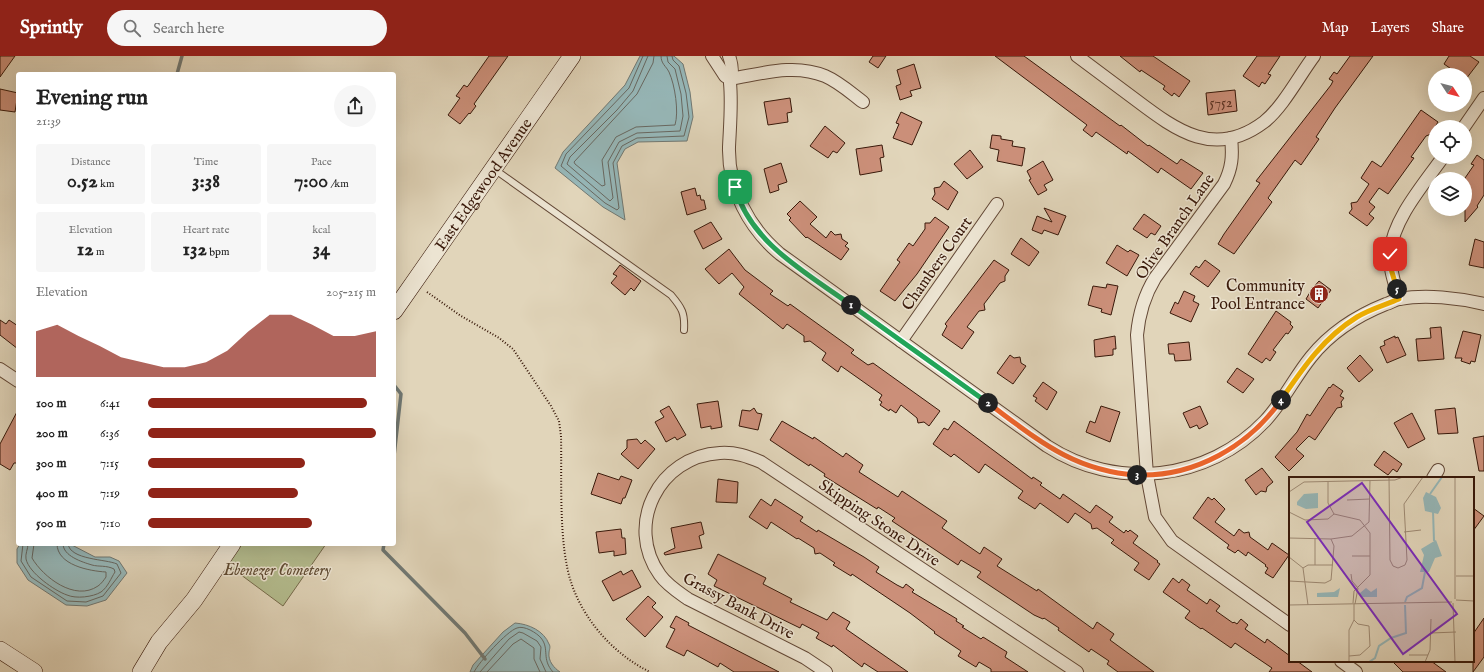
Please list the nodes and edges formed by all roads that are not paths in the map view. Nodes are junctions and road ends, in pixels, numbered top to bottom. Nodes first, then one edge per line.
1 (572, 56) edge
2 (712, 56) edge
3 (729, 56) edge
4 (1077, 56) edge
5 (1314, 56) edge
6 (730, 79) junction
7 (1484, 98) edge
8 (863, 102) dead end
9 (1469, 120) edge
10 (1232, 138) junction
11 (1438, 164) edge
12 (492, 168) junction
13 (997, 204) dead end
14 (1399, 299) junction
15 (1484, 304) edge
16 (396, 308) edge
17 (684, 330) dead end
18 (901, 341) junction
19 (2, 375) edge
20 (16, 380) edge
21 (1147, 475) junction
22 (659, 485) joint
23 (231, 546) edge
24 (194, 600) junction
25 (1289, 624) edge
26 (0, 650) edge
27 (0, 660) edge
28 (1341, 662) edge
29 (16, 672) edge
30 (34, 672) edge
31 (141, 672) edge
32 (152, 672) edge
33 (826, 672) edge
34 (1077, 672) edge
35 (1356, 672) edge

1 - 12 main road, East Edgewood Avenue
2 - 6 street
3 - 6 street
4 - 10 street
5 - 10 street
6 - 8 street
6 - 18 street
7 - 9 street
10 - 21 street, Olive Branch Lane
11 - 14 street
12 - 16 main road, East Edgewood Avenue
12 - 17 lane
13 - 18 street, Chambers Court
14 - 15 street
14 - 21 street
18 - 21 street
19 - 20 street
21 - 25 street, Olive Branch Lane
22 - 33 street, Grassy Bank Drive
22 - 34 street, Skipping Stone Drive
23 - 24 main road
24 - 31 main road
24 - 32 main road
26 - 30 main road
27 - 29 main road
28 - 35 street

